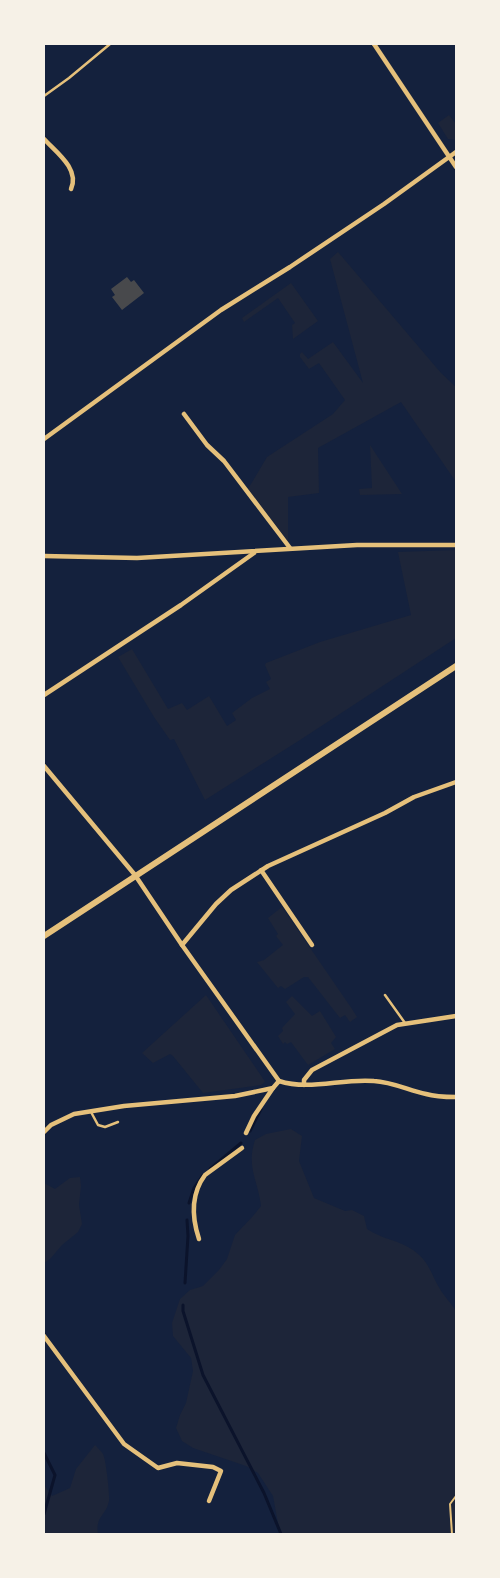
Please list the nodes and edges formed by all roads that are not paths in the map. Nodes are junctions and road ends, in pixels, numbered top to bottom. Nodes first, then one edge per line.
1 (110, 44) edge
2 (374, 44) edge
3 (44, 96) edge
4 (44, 139) edge
5 (456, 152) edge
6 (449, 157) junction
7 (456, 167) edge
8 (71, 189) dead end
9 (184, 414) dead end
10 (44, 439) edge
11 (456, 545) edge
12 (290, 548) junction
13 (255, 552) junction
14 (44, 556) edge
15 (456, 666) edge
16 (44, 695) edge
17 (44, 766) edge
18 (456, 782) edge
19 (262, 870) junction
20 (135, 876) junction
21 (44, 936) edge
22 (182, 945) junction
23 (312, 945) dead end
24 (386, 995) dead end
25 (456, 1016) edge
26 (405, 1022) junction
27 (279, 1081) junction
28 (304, 1085) junction
29 (273, 1088) junction
30 (455, 1098) edge
31 (90, 1110) junction
32 (118, 1122) dead end
33 (44, 1132) edge
34 (246, 1133) dead end
35 (242, 1148) dead end
36 (199, 1239) dead end
37 (44, 1336) edge
38 (210, 1500) dead end

1 - 3 lane
2 - 6 street
4 - 8 street
5 - 6 street
6 - 7 street
6 - 10 street
9 - 12 street
11 - 12 street
12 - 13 street
13 - 14 street
13 - 16 street
15 - 20 main road
17 - 20 street
18 - 19 street
19 - 22 street
19 - 23 street
20 - 21 main road
20 - 22 street
22 - 27 street
24 - 26 lane
25 - 26 street
26 - 28 street
27 - 28 street
27 - 29 street
28 - 30 street
29 - 31 street
29 - 34 street
31 - 32 lane
31 - 33 street
35 - 36 street
37 - 38 street

